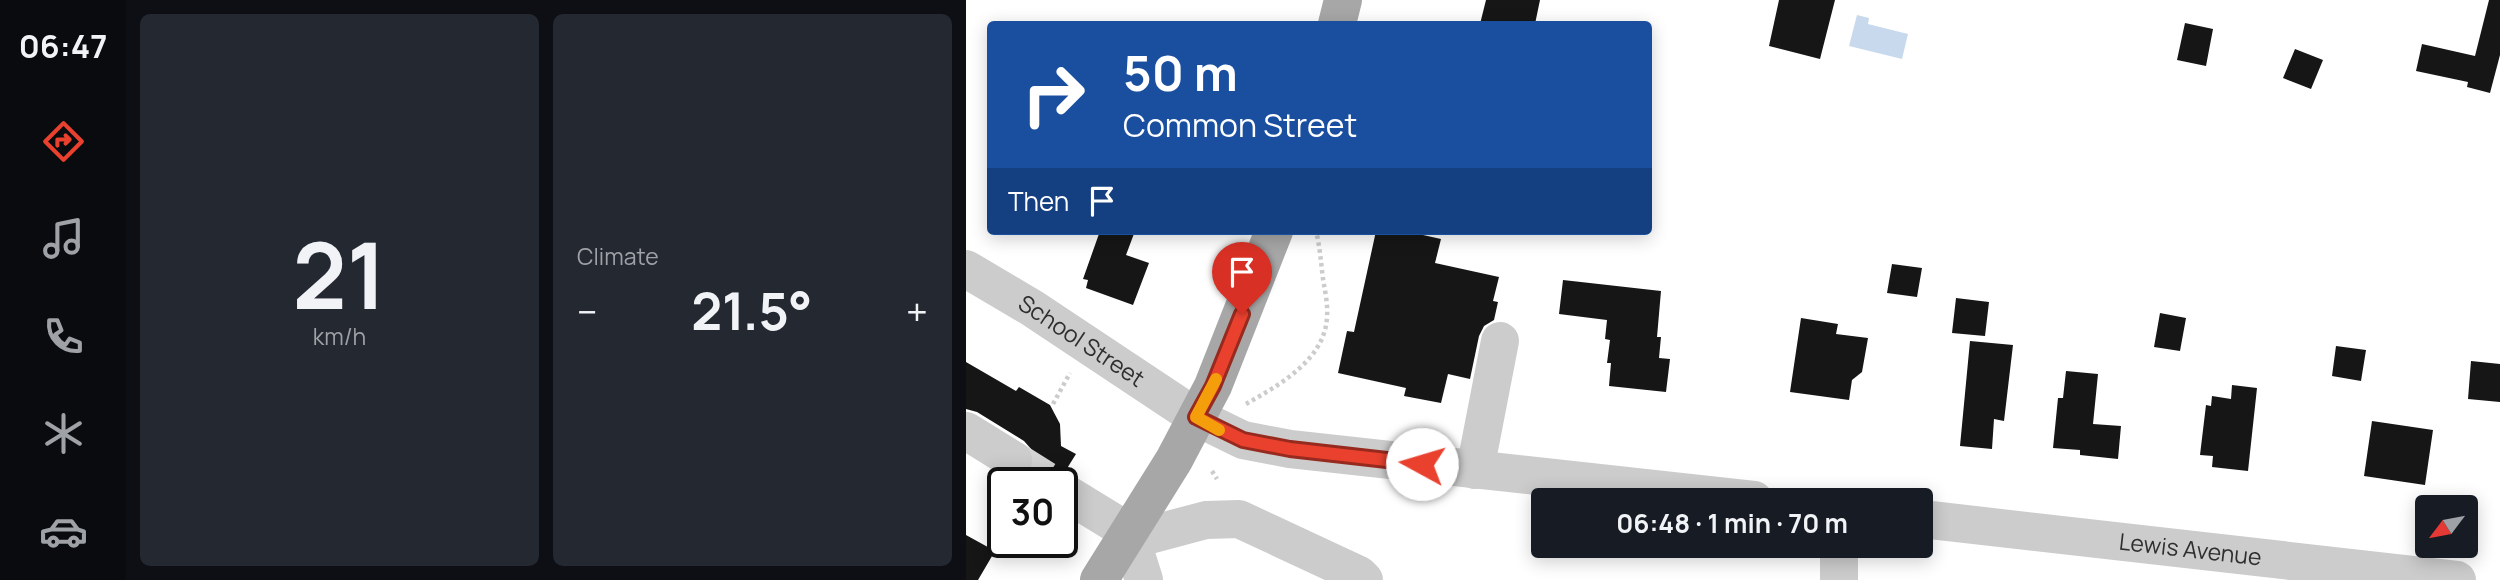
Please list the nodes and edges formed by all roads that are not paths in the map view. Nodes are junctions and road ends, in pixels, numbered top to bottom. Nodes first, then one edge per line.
1 (1343, 0) edge
2 (1338, 21) edge
3 (1272, 235) edge
4 (967, 272) edge
5 (1500, 341) dead end
6 (1196, 417) junction
7 (966, 431) edge
8 (1013, 460) tunnel mouth
9 (1475, 470) junction
10 (1642, 488) edge
11 (1078, 502) edge
12 (1933, 520) edge
13 (1130, 536) junction
14 (1839, 558) edge
15 (1099, 580) edge
16 (1144, 580) edge
17 (1364, 580) edge
18 (1839, 580) edge
19 (2457, 580) edge

1 - 2 main road
3 - 6 main road
4 - 6 street, School Street
5 - 9 street
6 - 9 street
6 - 13 main road
7 - 8 street
9 - 10 street
11 - 13 street
12 - 19 street, Lewis Avenue
13 - 15 main road
13 - 16 street
13 - 17 street
14 - 18 street

